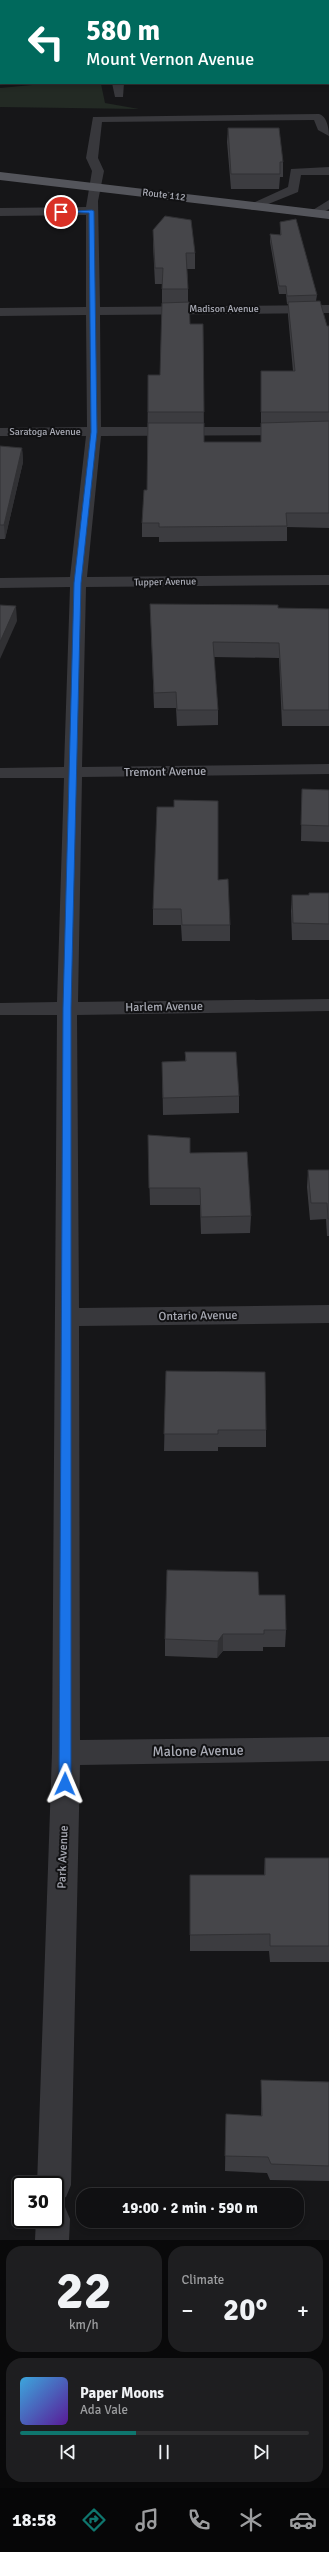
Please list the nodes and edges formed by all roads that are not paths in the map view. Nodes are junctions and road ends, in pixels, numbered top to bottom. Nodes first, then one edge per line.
1 (118, 84) edge
2 (120, 95) dead end
3 (329, 133) edge
4 (329, 171) edge
5 (0, 176) edge
6 (94, 187) junction
7 (329, 204) edge
8 (252, 206) junction
9 (92, 211) junction
10 (0, 212) edge
11 (314, 213) junction
12 (329, 214) edge
13 (329, 309) edge
14 (93, 310) junction
15 (0, 312) edge
16 (329, 431) edge
17 (0, 432) edge
18 (94, 432) junction
19 (329, 580) edge
20 (0, 583) edge
21 (78, 583) junction
22 (329, 769) edge
23 (0, 773) edge
24 (73, 773) junction
25 (329, 1005) edge
26 (67, 1008) junction
27 (0, 1009) edge
28 (329, 1314) edge
29 (68, 1317) junction
30 (329, 1748) edge
31 (66, 1753) junction
32 (54, 2176) edge
33 (53, 2228) edge
34 (52, 2240) edge

1 - 2 street
3 - 6 street, Park Avenue
4 - 8 street
5 - 6 main road, Route 112
6 - 8 main road, Route 112
6 - 9 street, Park Avenue
7 - 11 street
8 - 11 main road, Route 112
9 - 10 street
9 - 14 street, Park Avenue
11 - 12 main road, Route 112
13 - 14 street, Madison Avenue
14 - 15 street, Madison Avenue
14 - 18 street, Park Avenue
16 - 18 street, Saratoga Avenue
17 - 18 street, Saratoga Avenue
18 - 21 street, Park Avenue
19 - 21 street, Tupper Avenue
20 - 21 street, Tupper Avenue
21 - 24 street, Park Avenue
22 - 24 street, Tremont Avenue
23 - 24 street, Tremont Avenue
24 - 26 street, Park Avenue
25 - 26 street, Harlem Avenue
26 - 27 street, Harlem Avenue
26 - 29 street, Park Avenue
28 - 29 street, Ontario Avenue
29 - 31 street, Park Avenue
30 - 31 street, Malone Avenue
31 - 32 street, Park Avenue
33 - 34 street

